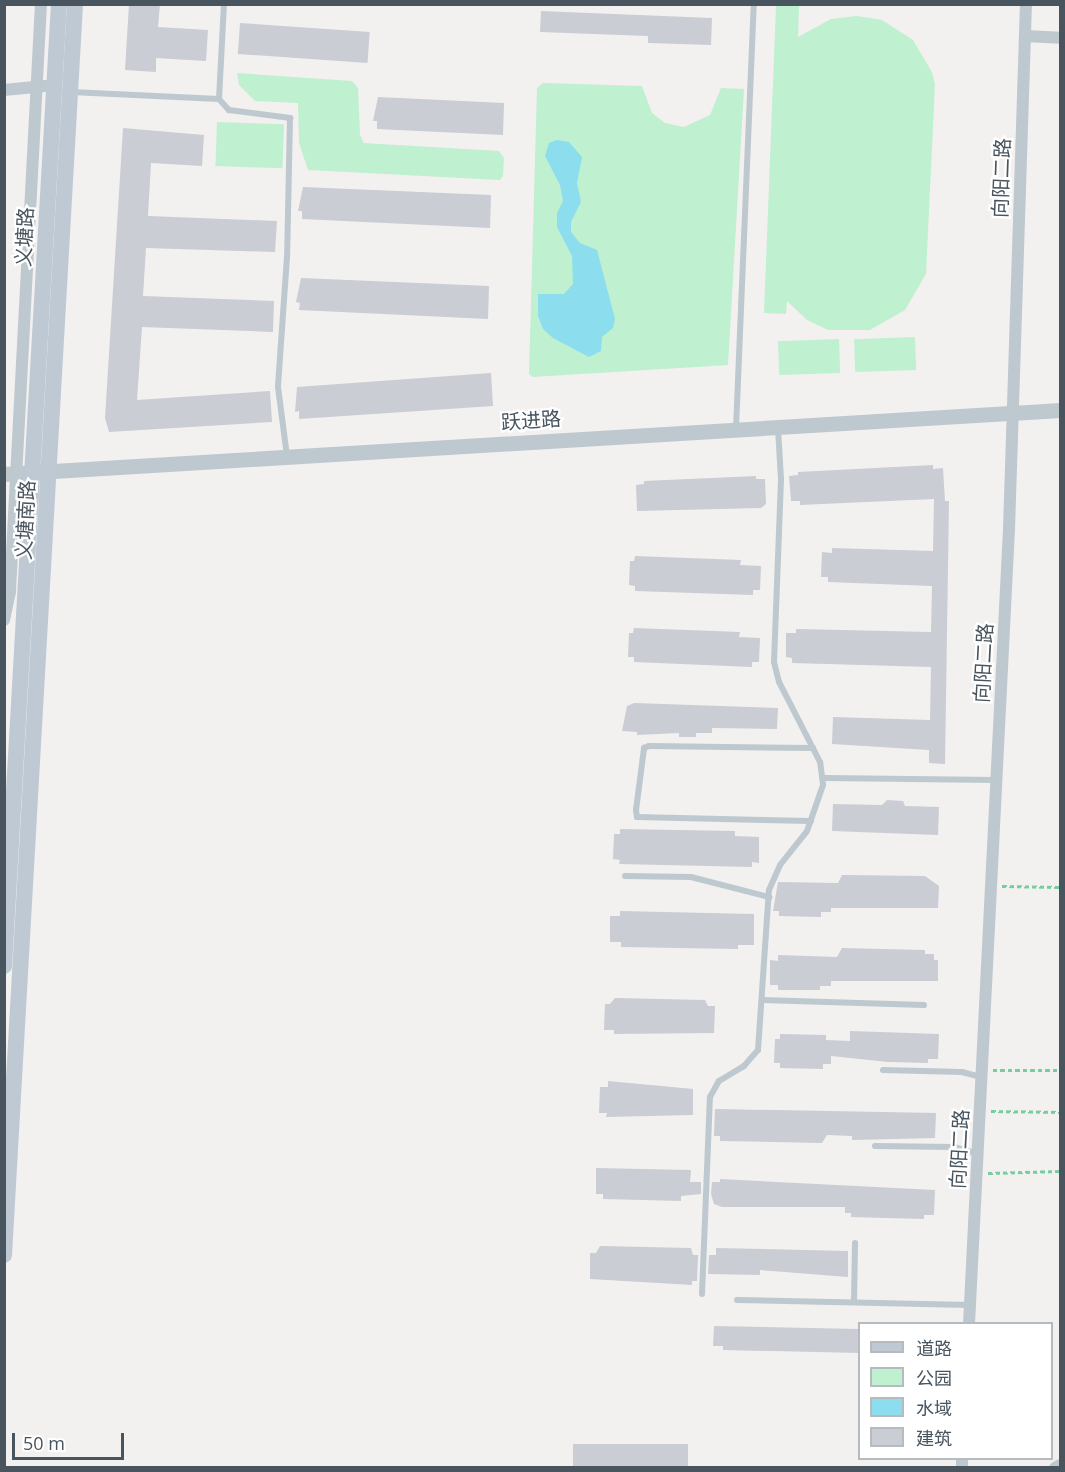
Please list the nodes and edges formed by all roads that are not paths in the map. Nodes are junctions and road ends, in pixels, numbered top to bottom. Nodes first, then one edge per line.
1 (42, 4) edge
2 (59, 4) edge
3 (75, 4) edge
4 (224, 4) edge
5 (1026, 4) edge
6 (754, 5) edge
7 (1025, 36) junction
8 (1060, 38) edge
9 (46, 86) junction
10 (4, 90) edge
11 (70, 92) junction
12 (219, 99) junction
13 (1060, 411) edge
14 (1013, 413) junction
15 (778, 425) junction
16 (736, 428) junction
17 (288, 456) junction
18 (25, 473) edge
19 (4, 620) edge
20 (813, 748) junction
21 (824, 778) junction
22 (997, 780) junction
23 (811, 820) junction
24 (625, 876) dead end
25 (769, 897) junction
26 (4, 966) edge
27 (762, 1000) junction
28 (924, 1005) dead end
29 (883, 1070) dead end
30 (982, 1073) junction
31 (875, 1146) dead end
32 (978, 1154) junction
33 (855, 1243) dead end
34 (4, 1255) edge
35 (702, 1294) dead end
36 (737, 1300) dead end
37 (854, 1302) junction
38 (970, 1305) junction
39 (969, 1322) edge
40 (1060, 1465) edge
41 (1054, 1467) edge

1 - 9 street
2 - 9 main road, 义塘路
3 - 11 main road, 义塘路
4 - 12 lane
5 - 7 street, 向阳二路
6 - 16 lane
7 - 8 street
7 - 14 street, 向阳二路
9 - 10 street
9 - 18 main road, 义塘路
11 - 12 lane
11 - 18 main road, 义塘路
12 - 17 lane
13 - 14 street, 跃进路
14 - 15 street, 跃进路
14 - 22 street, 向阳二路
15 - 16 street, 跃进路
15 - 20 lane
16 - 17 street, 跃进路
17 - 18 street, 跃进路
18 - 19 street
18 - 26 main road, 义塘南路
18 - 34 main road, 义塘南路
20 - 21 lane
20 - 23 lane
21 - 22 lane
21 - 23 lane
22 - 30 street, 向阳二路
23 - 25 lane
24 - 25 lane
25 - 27 lane
27 - 28 lane
27 - 35 lane
29 - 30 lane
30 - 32 street, 向阳二路
31 - 32 lane
32 - 38 street, 向阳二路
33 - 37 lane
36 - 37 lane
37 - 38 lane
38 - 39 street, 向阳二路
40 - 41 street

